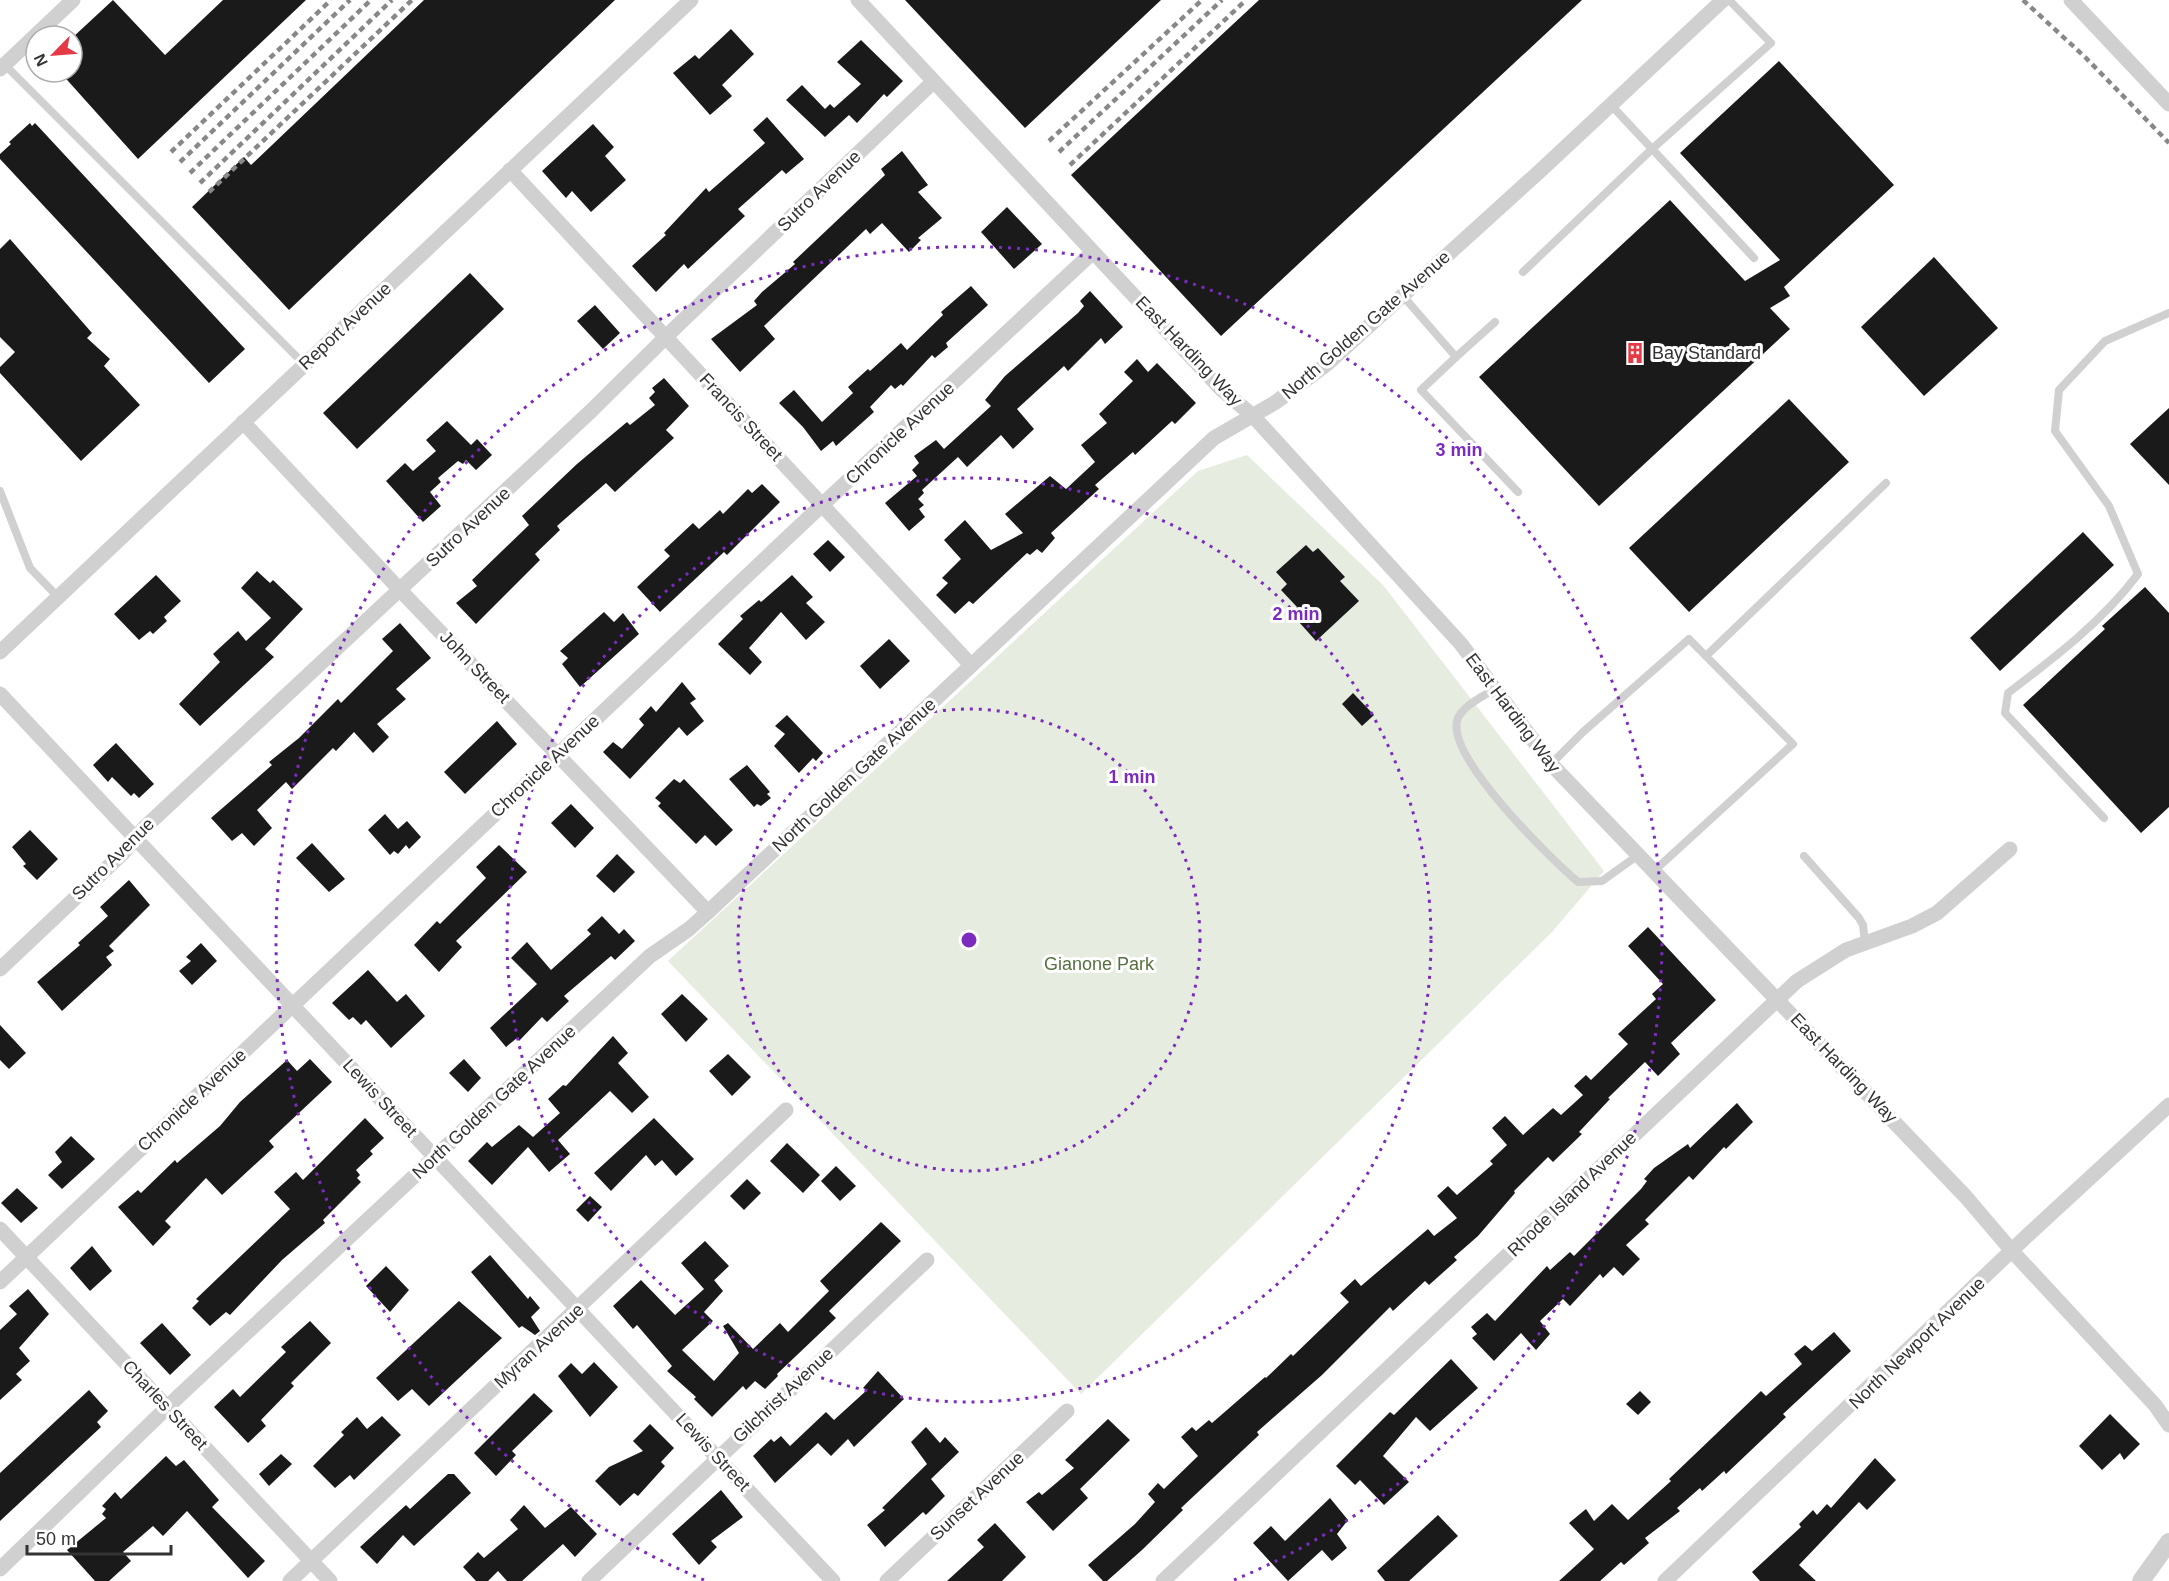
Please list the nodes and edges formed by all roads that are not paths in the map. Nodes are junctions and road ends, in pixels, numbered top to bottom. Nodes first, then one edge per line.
1 (73, 0) edge
2 (691, 0) edge
3 (858, 0) edge
4 (1723, 0) edge
5 (1729, 0) edge
6 (2071, 0) edge
7 (2, 67) edge
8 (933, 82) junction
9 (2169, 104) edge
10 (1611, 105) junction
11 (1652, 149) junction
12 (510, 170) junction
13 (1093, 252) junction
14 (1754, 258) dead end
15 (1523, 272) dead end
16 (1403, 296) junction
17 (2169, 313) edge
18 (1495, 322) dead end
19 (665, 337) junction
20 (1456, 357) junction
21 (304, 364) junction
22 (1252, 415) junction
23 (243, 422) junction
24 (1886, 483) dead end
25 (0, 491) edge
26 (1518, 492) dead end
27 (823, 504) junction
28 (401, 591) junction
29 (58, 597) junction
30 (0, 652) edge
31 (1706, 656) junction
32 (971, 665) junction
33 (1494, 689) junction
34 (0, 694) edge
35 (558, 754) junction
36 (1551, 764) junction
37 (2104, 818) dead end
38 (135, 838) junction
39 (2010, 849) dead end
40 (1637, 856) junction
41 (1804, 856) dead end
42 (1654, 871) junction
43 (708, 912) junction
44 (1864, 943) junction
45 (0, 969) edge
46 (1778, 999) junction
47 (292, 1005) junction
48 (2169, 1105) edge
49 (786, 1110) dead end
50 (436, 1156) junction
51 (0, 1229) edge
52 (2012, 1251) junction
53 (26, 1257) junction
54 (927, 1260) dead end
55 (0, 1281) edge
56 (577, 1310) junction
57 (168, 1408) junction
58 (1067, 1411) dead end
59 (2169, 1425) edge
60 (717, 1457) junction
61 (2169, 1542) edge
62 (311, 1561) junction
63 (0, 1569) edge
64 (290, 1581) edge
65 (330, 1581) edge
66 (589, 1581) edge
67 (833, 1581) edge
68 (887, 1581) edge
69 (1163, 1581) edge
70 (1665, 1581) edge
71 (2141, 1581) edge

1 - 7 street
2 - 12 street, Report Avenue
3 - 8 street, East Harding Way
4 - 10 street, North Golden Gate Avenue
5 - 11 lane
6 - 9 street
7 - 21 lane
8 - 13 street, East Harding Way
8 - 19 street, Sutro Avenue
10 - 11 lane
10 - 16 street, North Golden Gate Avenue
11 - 14 lane
11 - 15 lane
12 - 19 street, Francis Street
12 - 21 street, Report Avenue
13 - 22 street, East Harding Way
13 - 27 street, Chronicle Avenue
16 - 20 lane
16 - 22 street, North Golden Gate Avenue
17 - 37 lane
18 - 20 lane
19 - 27 street, Francis Street
19 - 28 street, Sutro Avenue
20 - 26 lane
21 - 23 street, Report Avenue
22 - 32 street, North Golden Gate Avenue
22 - 33 street, East Harding Way
23 - 28 street, John Street
23 - 29 street, Report Avenue
24 - 31 lane
25 - 29 lane
27 - 32 street, Francis Street
27 - 35 street, Chronicle Avenue
28 - 35 street, John Street
28 - 38 street, Sutro Avenue
29 - 30 street, Report Avenue
31 - 36 lane
31 - 42 lane
32 - 43 street, North Golden Gate Avenue
33 - 36 street, East Harding Way
33 - 40 lane
34 - 38 street, Lewis Street
35 - 43 street, John Street
35 - 47 street, Chronicle Avenue
36 - 40 street, East Harding Way
38 - 45 street, Sutro Avenue
38 - 47 street, Lewis Street
39 - 44 street, Rhode Island Avenue
40 - 42 street, East Harding Way
41 - 44 lane
42 - 46 street, East Harding Way
43 - 50 street, North Golden Gate Avenue
44 - 46 street, Rhode Island Avenue
46 - 52 street, East Harding Way
46 - 69 street, Rhode Island Avenue
47 - 50 street, Lewis Street
47 - 53 street, Chronicle Avenue
48 - 52 street, North Newport Avenue
49 - 56 street, Myran Avenue
50 - 56 street, Lewis Street
50 - 57 street, North Golden Gate Avenue
51 - 53 street, Charles Street
52 - 59 street, East Harding Way
52 - 70 street, North Newport Avenue
53 - 55 street, Chronicle Avenue
53 - 57 street, Charles Street
54 - 60 street, Gilchrist Avenue
56 - 60 street, Lewis Street
56 - 62 street, Myran Avenue
57 - 62 street, Charles Street
57 - 63 street, North Golden Gate Avenue
58 - 68 street, Sunset Avenue
60 - 66 street, Gilchrist Avenue
60 - 67 street, Lewis Street
61 - 71 street
62 - 64 street, Myran Avenue
62 - 65 street, Charles Street

